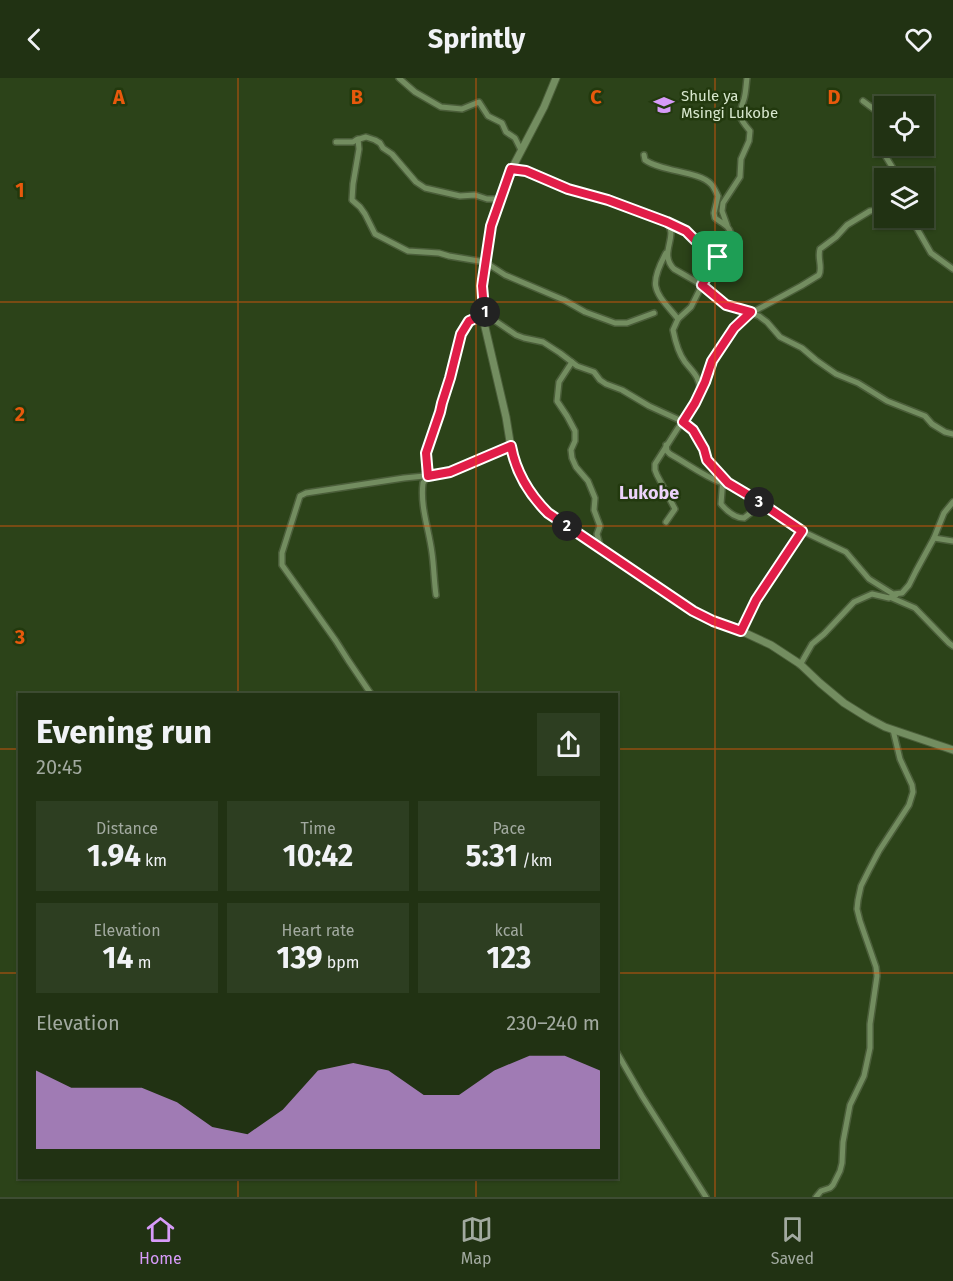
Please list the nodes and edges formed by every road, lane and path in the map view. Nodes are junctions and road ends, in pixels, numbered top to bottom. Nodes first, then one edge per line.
1 (399, 78) edge
2 (556, 78) edge
3 (747, 78) edge
4 (863, 101) dead end
5 (874, 109) edge
6 (358, 139) junction
7 (336, 142) dead end
8 (521, 150) junction
9 (644, 155) dead end
10 (511, 169) junction
11 (500, 199) junction
12 (874, 211) edge
13 (669, 223) junction
14 (728, 226) junction
15 (919, 228) edge
16 (668, 249) junction
17 (718, 257) junction
18 (485, 262) junction
19 (953, 269) edge
20 (702, 285) junction
21 (483, 301) junction
22 (751, 312) junction
23 (654, 313) dead end
24 (485, 319) junction
25 (678, 319) junction
26 (572, 362) junction
27 (700, 392) junction
28 (683, 422) junction
29 (953, 434) edge
30 (666, 445) junction
31 (511, 446) junction
32 (428, 476) junction
33 (722, 480) junction
34 (953, 502) edge
35 (762, 504) junction
36 (666, 522) dead end
37 (802, 531) junction
38 (934, 538) junction
39 (953, 541) edge
40 (602, 549) junction
41 (436, 595) dead end
42 (895, 596) junction
43 (741, 631) junction
44 (953, 646) edge
45 (800, 665) junction
46 (370, 693) edge
47 (893, 730) junction
48 (953, 750) edge
49 (618, 1054) edge
50 (706, 1197) edge
51 (816, 1197) edge

1 - 8 street
2 - 8 street
3 - 14 street
4 - 5 street
6 - 7 street
6 - 11 street
6 - 18 street
8 - 10 street
9 - 14 street
10 - 11 street
10 - 13 street
11 - 18 street
12 - 22 street
13 - 16 street
13 - 17 street
14 - 17 street
15 - 19 street
16 - 20 street
16 - 25 street
17 - 20 street
18 - 21 street
18 - 23 street
20 - 22 street
20 - 25 street
21 - 24 street
21 - 26 street
22 - 27 street
22 - 29 street
24 - 31 street
24 - 32 street
25 - 27 street
26 - 28 street
26 - 40 street
27 - 28 street
28 - 30 street
28 - 33 street
30 - 33 street
30 - 36 street
31 - 32 street
31 - 40 street
32 - 41 street
32 - 46 street
33 - 35 street
33 - 35 street
34 - 38 street
35 - 37 street
37 - 42 street
37 - 43 street
38 - 39 street
38 - 42 street
40 - 43 street
42 - 44 street
42 - 45 street
43 - 45 street
45 - 47 street
47 - 48 street
47 - 51 street
49 - 50 street

